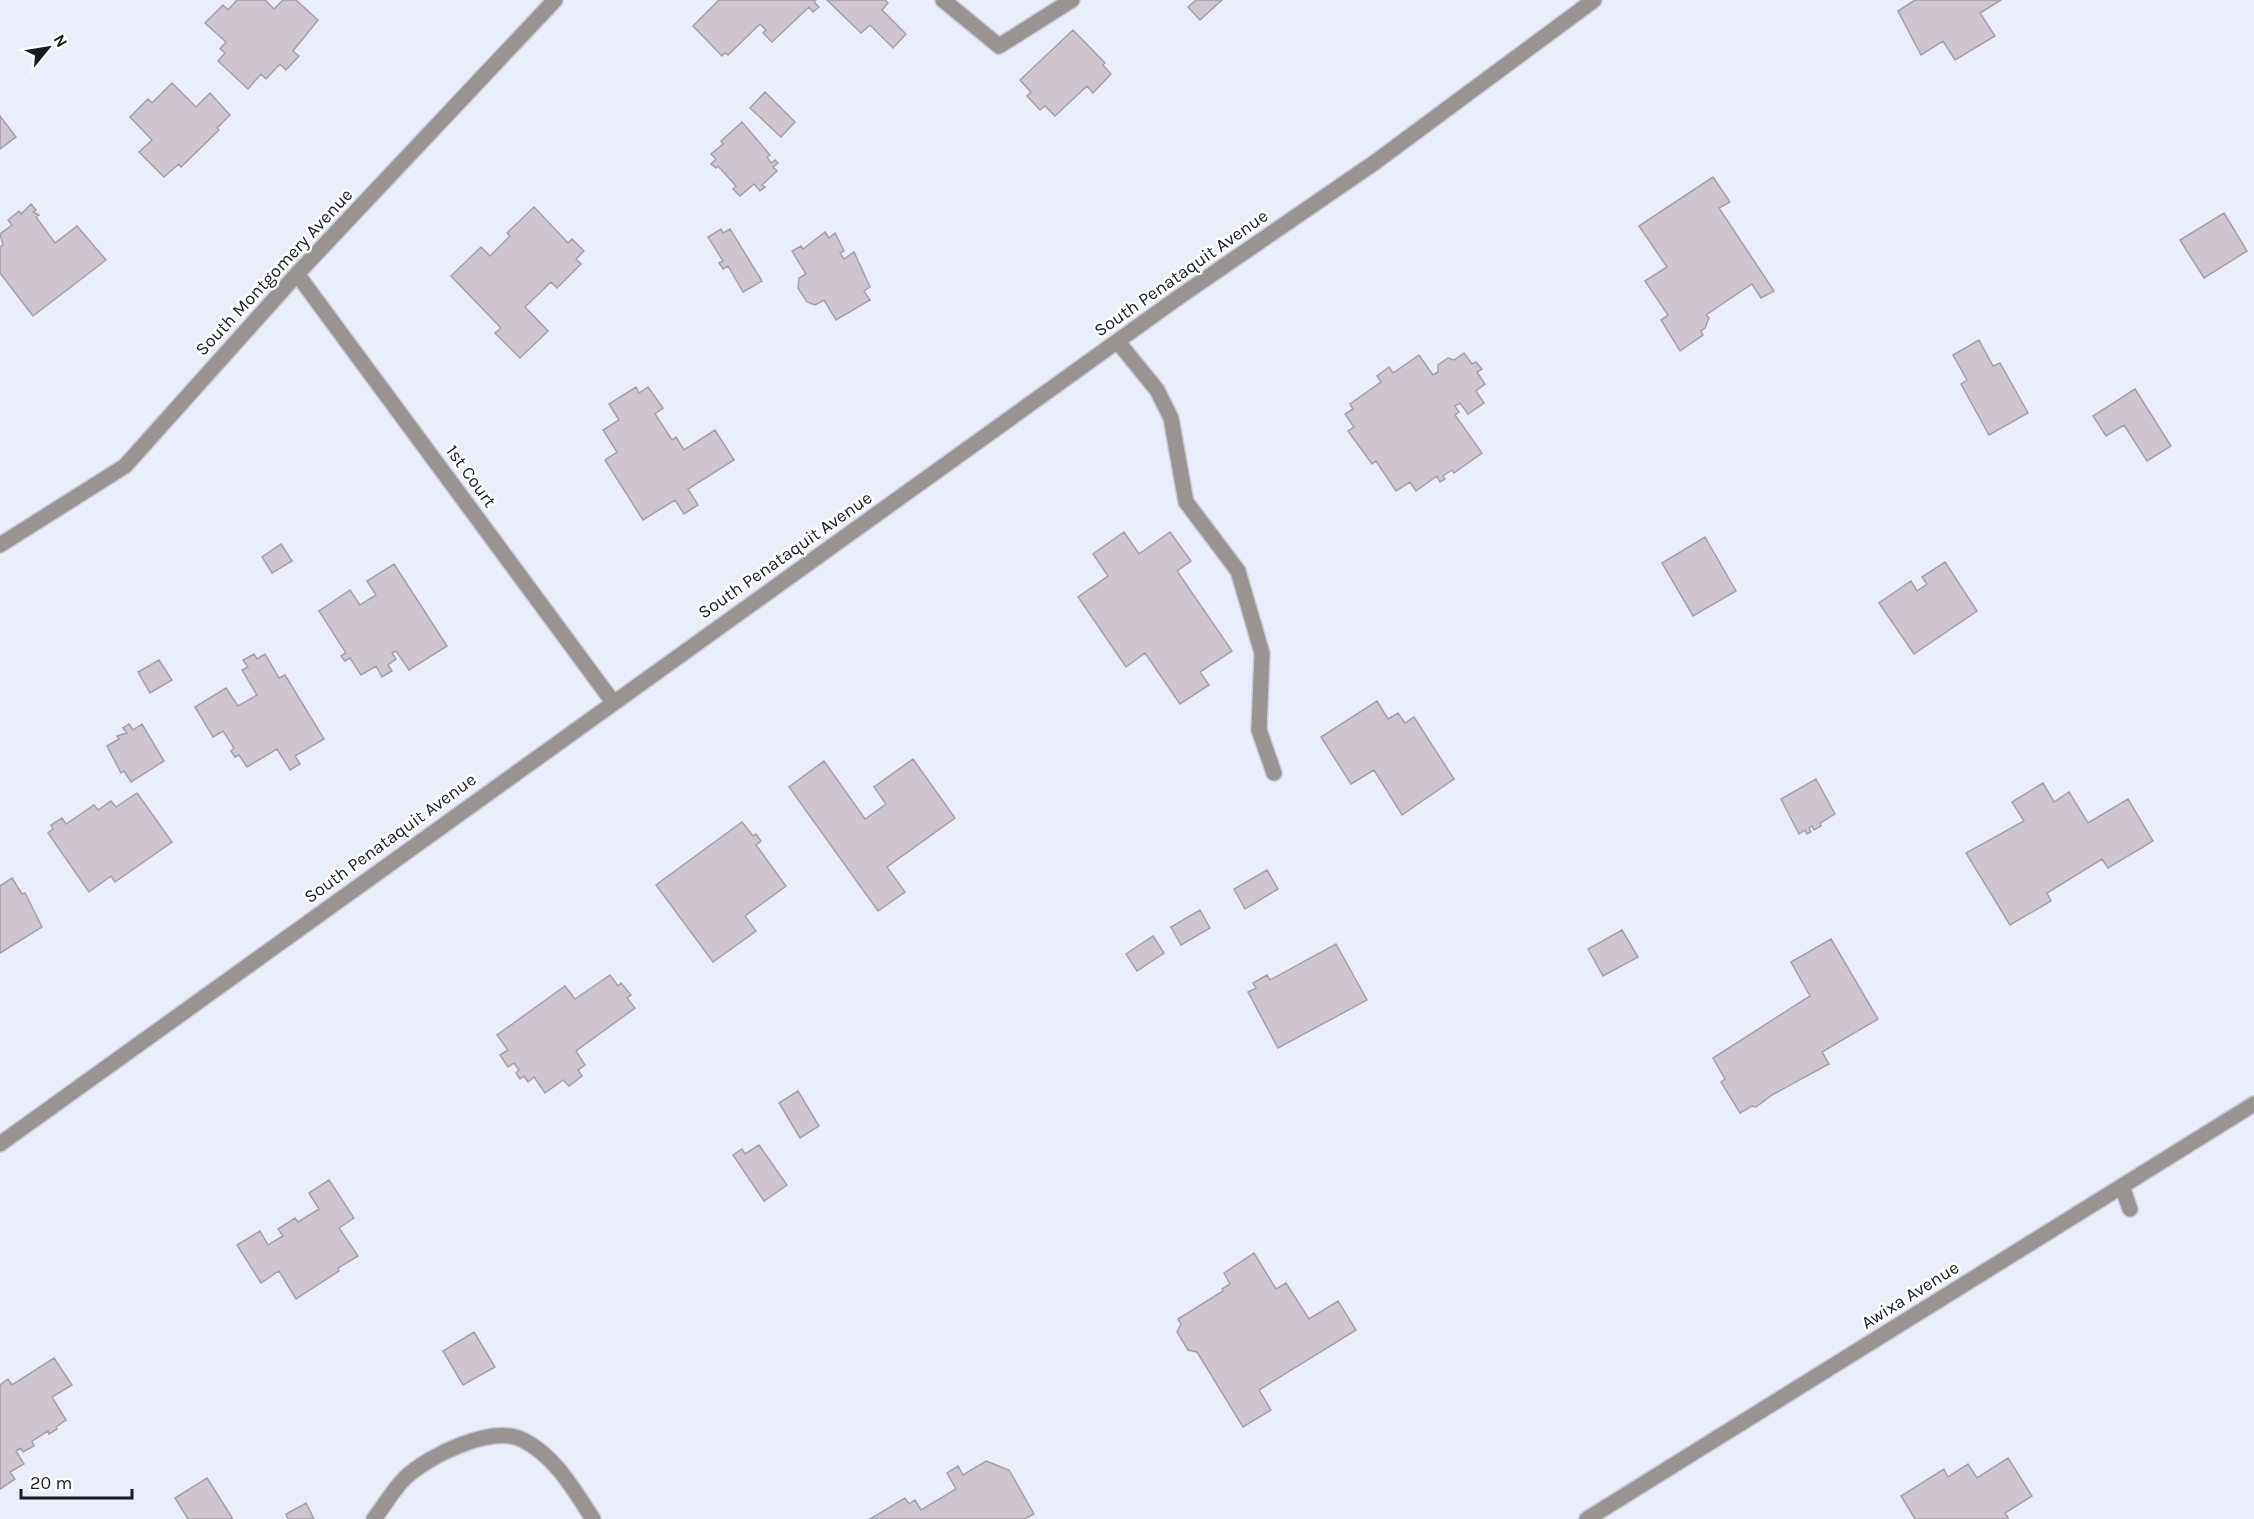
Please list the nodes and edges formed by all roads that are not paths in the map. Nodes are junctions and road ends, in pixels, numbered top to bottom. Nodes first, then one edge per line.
1 (555, 0) edge
2 (943, 0) edge
3 (1072, 0) edge
4 (1594, 0) edge
5 (297, 274) junction
6 (1118, 342) junction
7 (0, 545) edge
8 (613, 702) junction
9 (1274, 773) dead end
10 (2254, 1104) edge
11 (0, 1144) edge
12 (2122, 1186) junction
13 (2130, 1209) dead end
14 (374, 1519) edge
15 (593, 1519) edge
16 (1587, 1519) edge

1 - 5 street, South Montgomery Avenue
2 - 3 street
4 - 6 street, South Penataquit Avenue
5 - 7 street, South Montgomery Avenue
5 - 8 street, 1st Court
6 - 8 street, South Penataquit Avenue
6 - 9 street
8 - 11 street, South Penataquit Avenue
10 - 12 street, Awixa Avenue
12 - 13 street
12 - 16 street, Awixa Avenue
14 - 15 street

